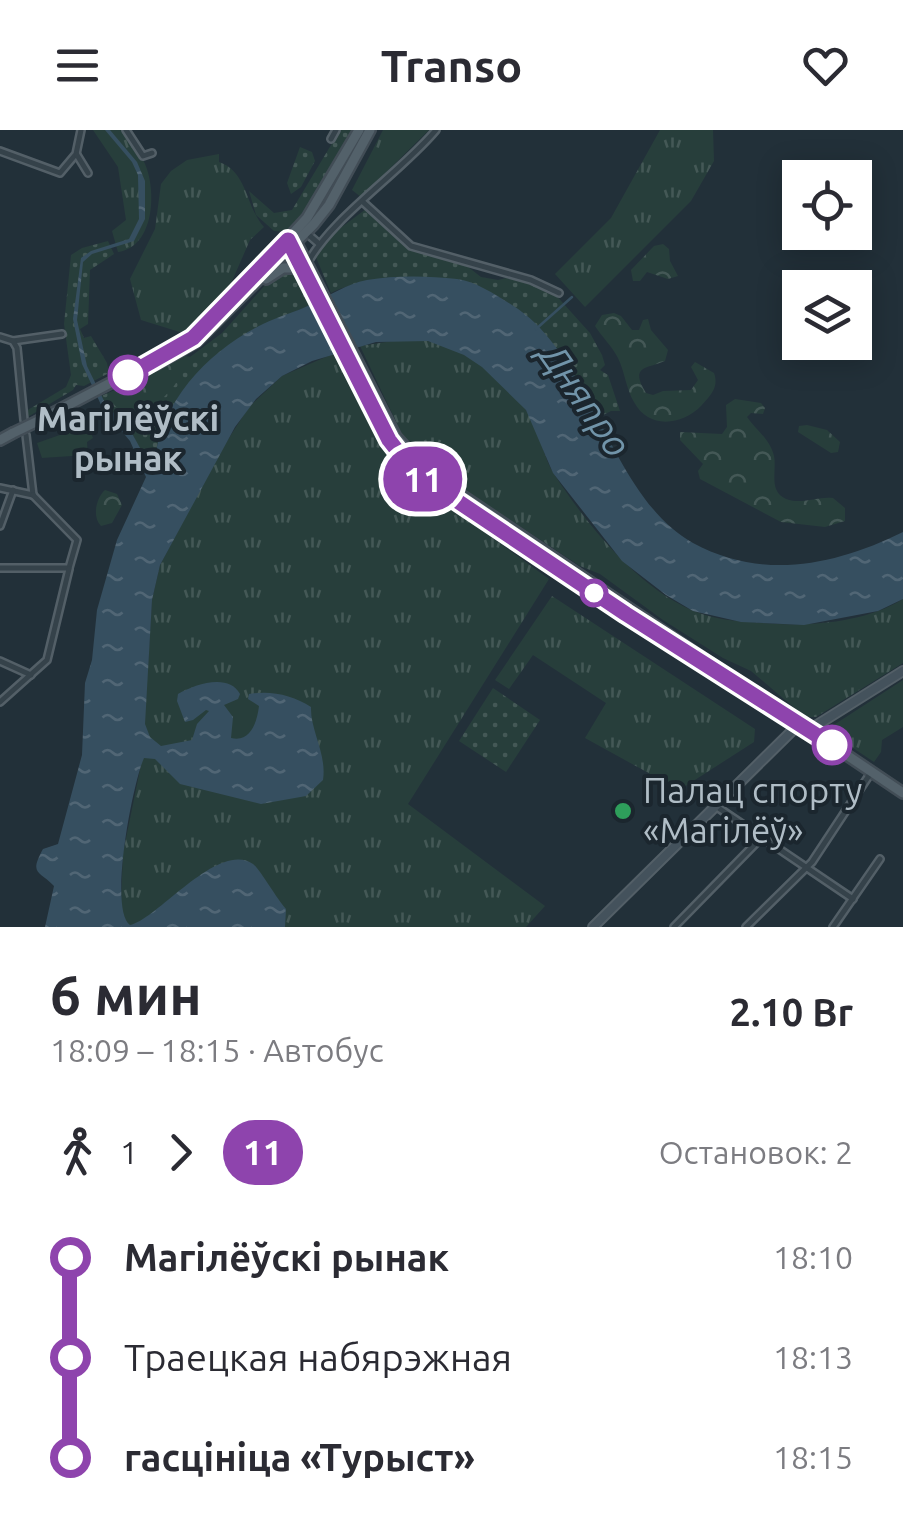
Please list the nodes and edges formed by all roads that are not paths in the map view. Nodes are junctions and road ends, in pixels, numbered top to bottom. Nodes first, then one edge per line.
1 (78, 130) edge
2 (126, 130) edge
3 (336, 130) edge
4 (358, 130) edge
5 (370, 130) edge
6 (436, 130) edge
7 (331, 139) dead end
8 (0, 152) edge
9 (77, 153) junction
10 (152, 153) dead end
11 (88, 173) dead end
12 (363, 202) junction
13 (314, 224) junction
14 (314, 240) junction
15 (292, 244) junction
16 (304, 266) junction
17 (558, 293) dead end
18 (237, 302) junction
19 (62, 334) dead end
20 (0, 338) edge
21 (13, 342) junction
22 (147, 366) junction
23 (24, 420) dead end
24 (26, 435) dead end
25 (0, 440) edge
26 (0, 488) edge
27 (13, 490) junction
28 (33, 495) junction
29 (0, 526) edge
30 (0, 568) edge
31 (69, 568) junction
32 (0, 661) edge
33 (903, 670) edge
34 (31, 675) junction
35 (0, 702) edge
36 (805, 726) junction
37 (872, 772) junction
38 (903, 793) edge
39 (717, 807) junction
40 (760, 839) junction
41 (880, 859) dead end
42 (806, 868) junction
43 (853, 898) junction
44 (592, 927) edge
45 (674, 927) edge
46 (746, 927) edge
47 (833, 927) edge

1 - 9 street
2 - 10 street
3 - 7 street
4 - 15 main road
5 - 13 main road
6 - 12 street
8 - 9 street
9 - 11 street
12 - 14 street
12 - 17 street
13 - 14 main road
13 - 15 main road
14 - 16 main road
15 - 16 main road
15 - 18 main road
15 - 22 main road
16 - 18 main road
16 - 36 main road
18 - 22 main road
19 - 21 street
20 - 21 street
21 - 23 street
22 - 25 main road, bridge
24 - 28 street
26 - 27 street
27 - 28 street
27 - 29 street
28 - 31 street
30 - 31 street
31 - 34 street
32 - 34 street
33 - 36 main road
34 - 35 street
36 - 37 main road
36 - 39 main road
37 - 38 main road
37 - 42 street
39 - 40 street
39 - 44 main road
40 - 42 street
40 - 45 street
41 - 43 street
42 - 43 street
42 - 46 street
43 - 47 street

